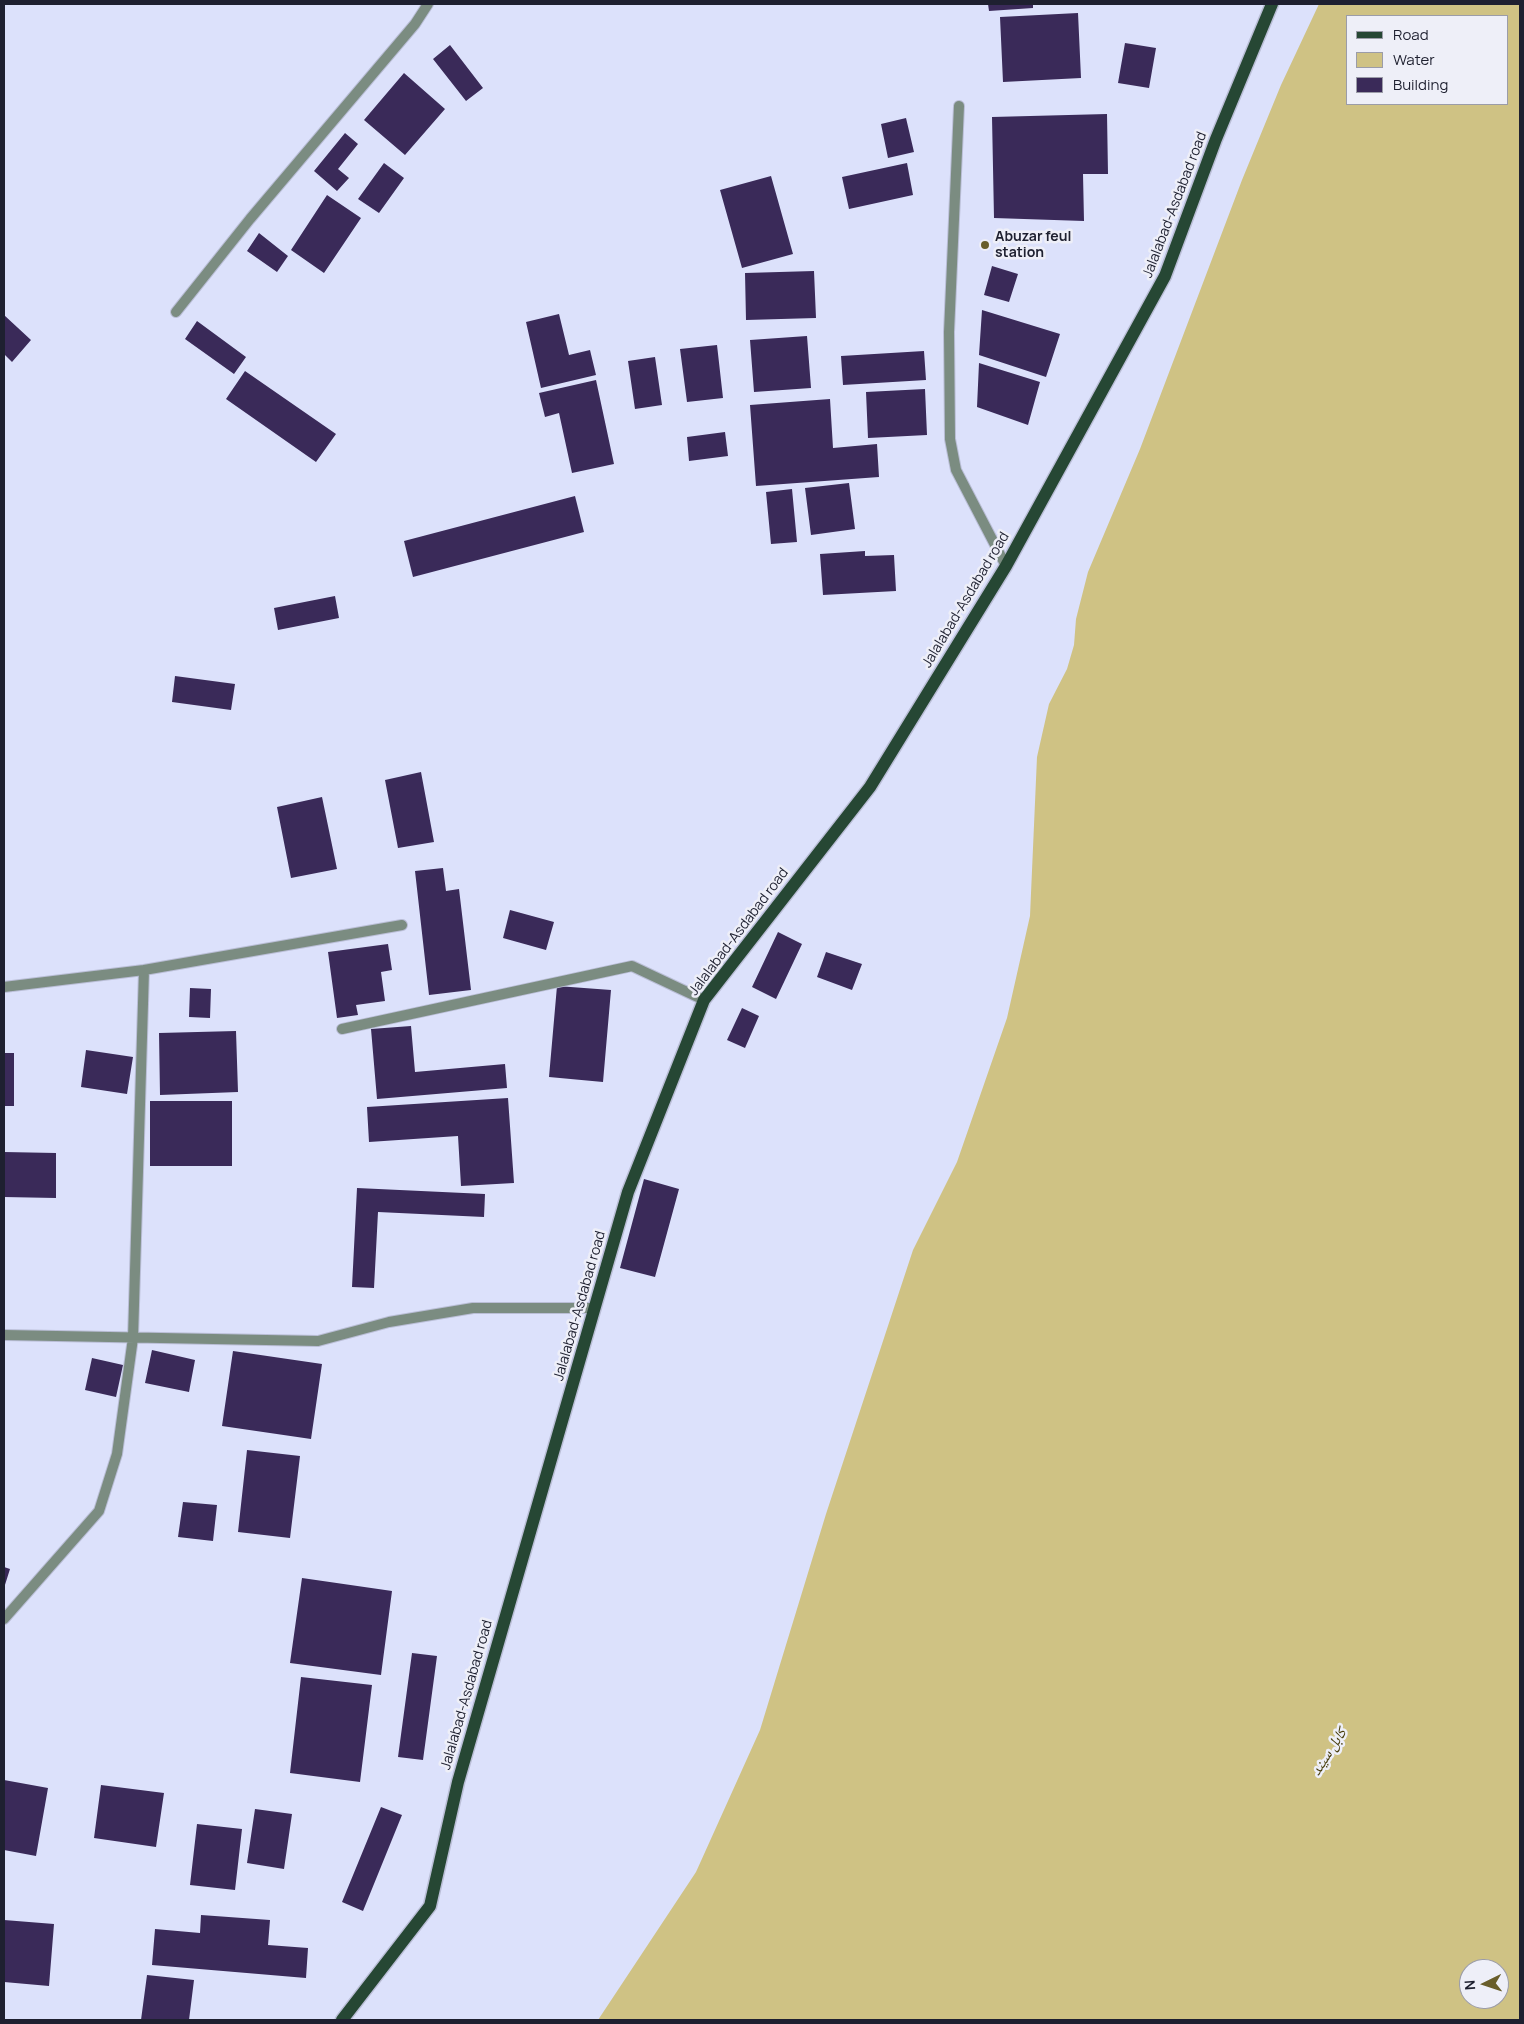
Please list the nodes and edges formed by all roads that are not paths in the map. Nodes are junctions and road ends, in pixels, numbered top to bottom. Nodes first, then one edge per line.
1 (428, 4) edge
2 (1272, 4) edge
3 (960, 106) dead end
4 (176, 312) dead end
5 (1006, 566) junction
6 (402, 925) dead end
7 (144, 970) junction
8 (4, 987) edge
9 (704, 1000) junction
10 (342, 1029) dead end
11 (594, 1308) junction
12 (4, 1335) edge
13 (133, 1338) junction
14 (4, 1619) edge
15 (342, 2020) edge

1 - 4 street
2 - 5 main road, Jalalabad-Asdabad road
3 - 5 street
5 - 9 main road, Jalalabad-Asdabad road
6 - 7 street
7 - 8 street
7 - 13 street
9 - 10 street
9 - 11 main road, Jalalabad-Asdabad road
11 - 13 street
11 - 15 main road, Jalalabad-Asdabad road
12 - 13 street
13 - 14 street

